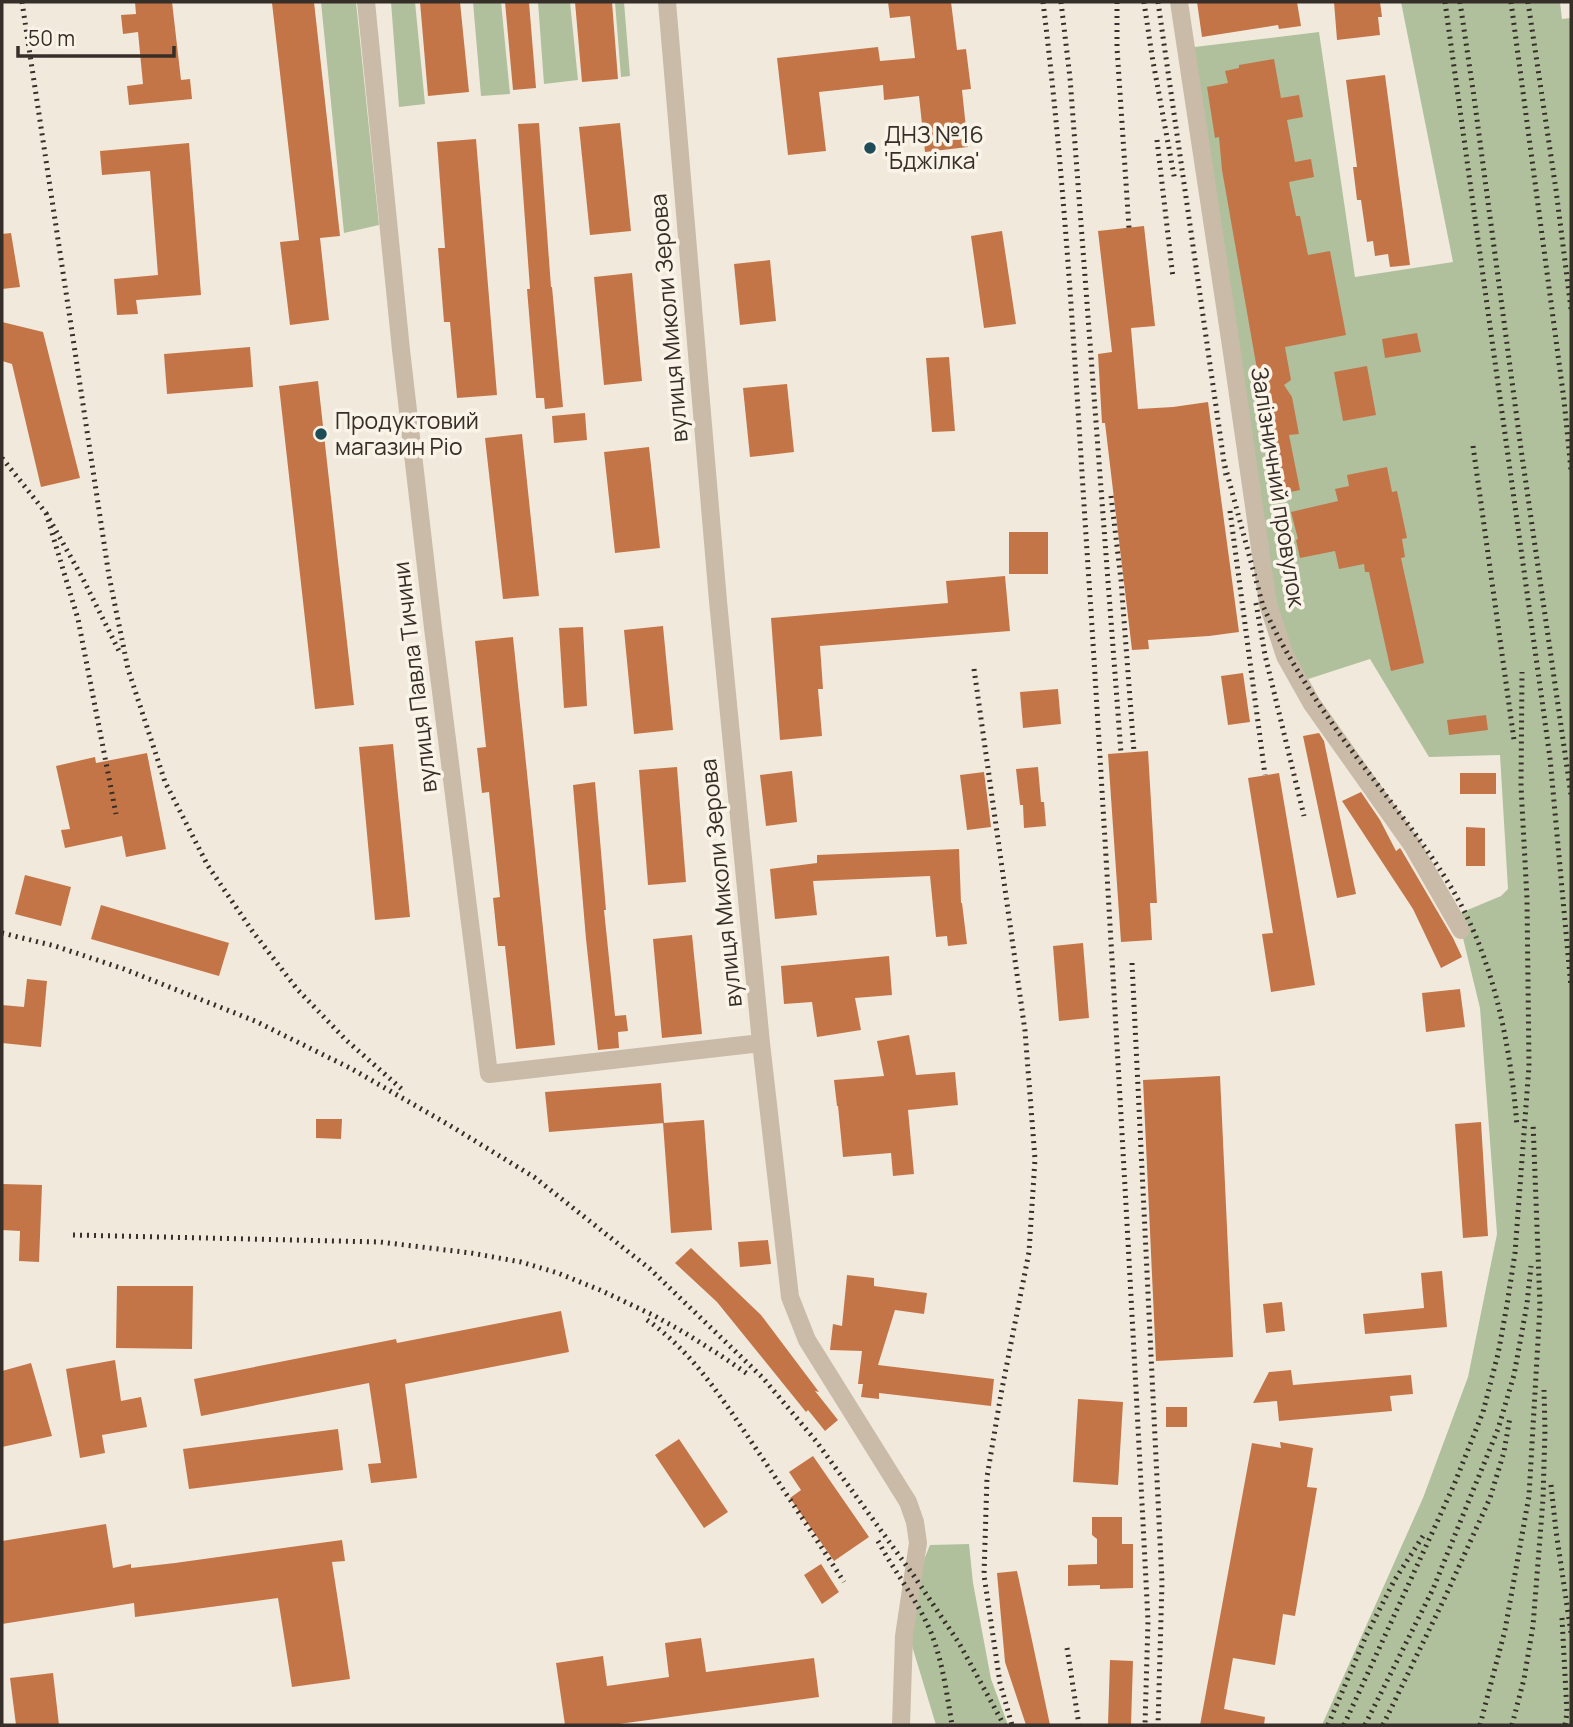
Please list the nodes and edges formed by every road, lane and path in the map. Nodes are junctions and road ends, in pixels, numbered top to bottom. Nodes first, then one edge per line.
1 (366, 2) edge
2 (667, 2) edge
3 (1179, 2) edge
4 (1461, 930) dead end
5 (761, 1043) junction
6 (901, 1725) edge

1 - 5 street, вулиця Павла Тичини
2 - 5 street, вулиця Миколи Зерова
3 - 4 street, Залізничний провулок
5 - 6 street, вулиця Миколи Зерова

